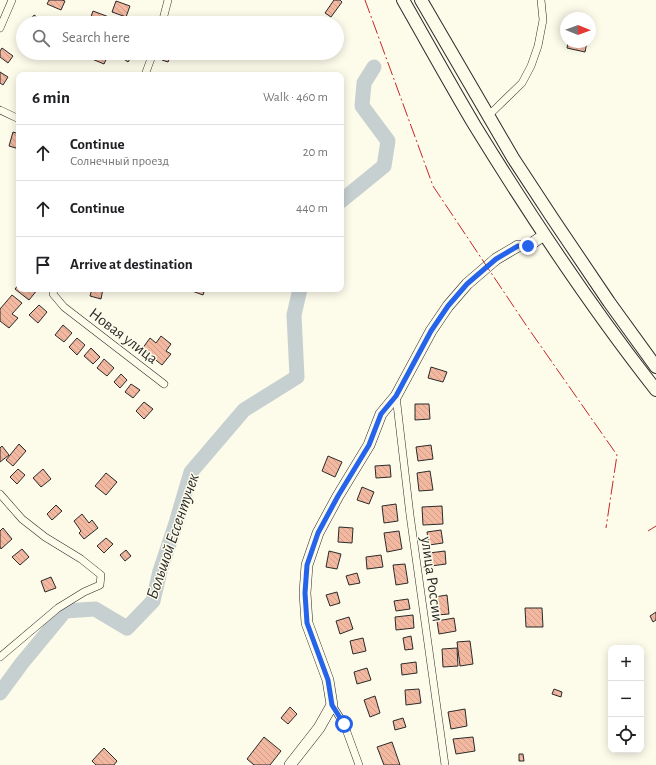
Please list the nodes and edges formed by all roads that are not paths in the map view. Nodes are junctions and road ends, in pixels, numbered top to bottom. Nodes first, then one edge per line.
1 (12, 0) edge
2 (168, 0) edge
3 (403, 0) edge
4 (421, 0) edge
5 (542, 0) edge
6 (164, 16) edge
7 (0, 28) edge
8 (150, 60) edge
9 (146, 72) edge
10 (0, 110) edge
11 (488, 116) junction
12 (16, 118) edge
13 (544, 234) junction
14 (54, 292) edge
15 (656, 367) edge
16 (164, 384) dead end
17 (656, 390) edge
18 (396, 396) junction
19 (0, 494) edge
20 (0, 658) edge
21 (332, 705) junction
22 (290, 765) edge
23 (359, 765) edge
24 (444, 765) edge

1 - 7 street
2 - 6 street
3 - 13 main road
4 - 11 main road
5 - 11 street
8 - 9 street
10 - 12 street
11 - 15 main road
13 - 17 main road
13 - 18 street
14 - 16 street, Новая улица
18 - 21 street
18 - 24 street, улица России
19 - 20 street
21 - 22 street
21 - 23 street

